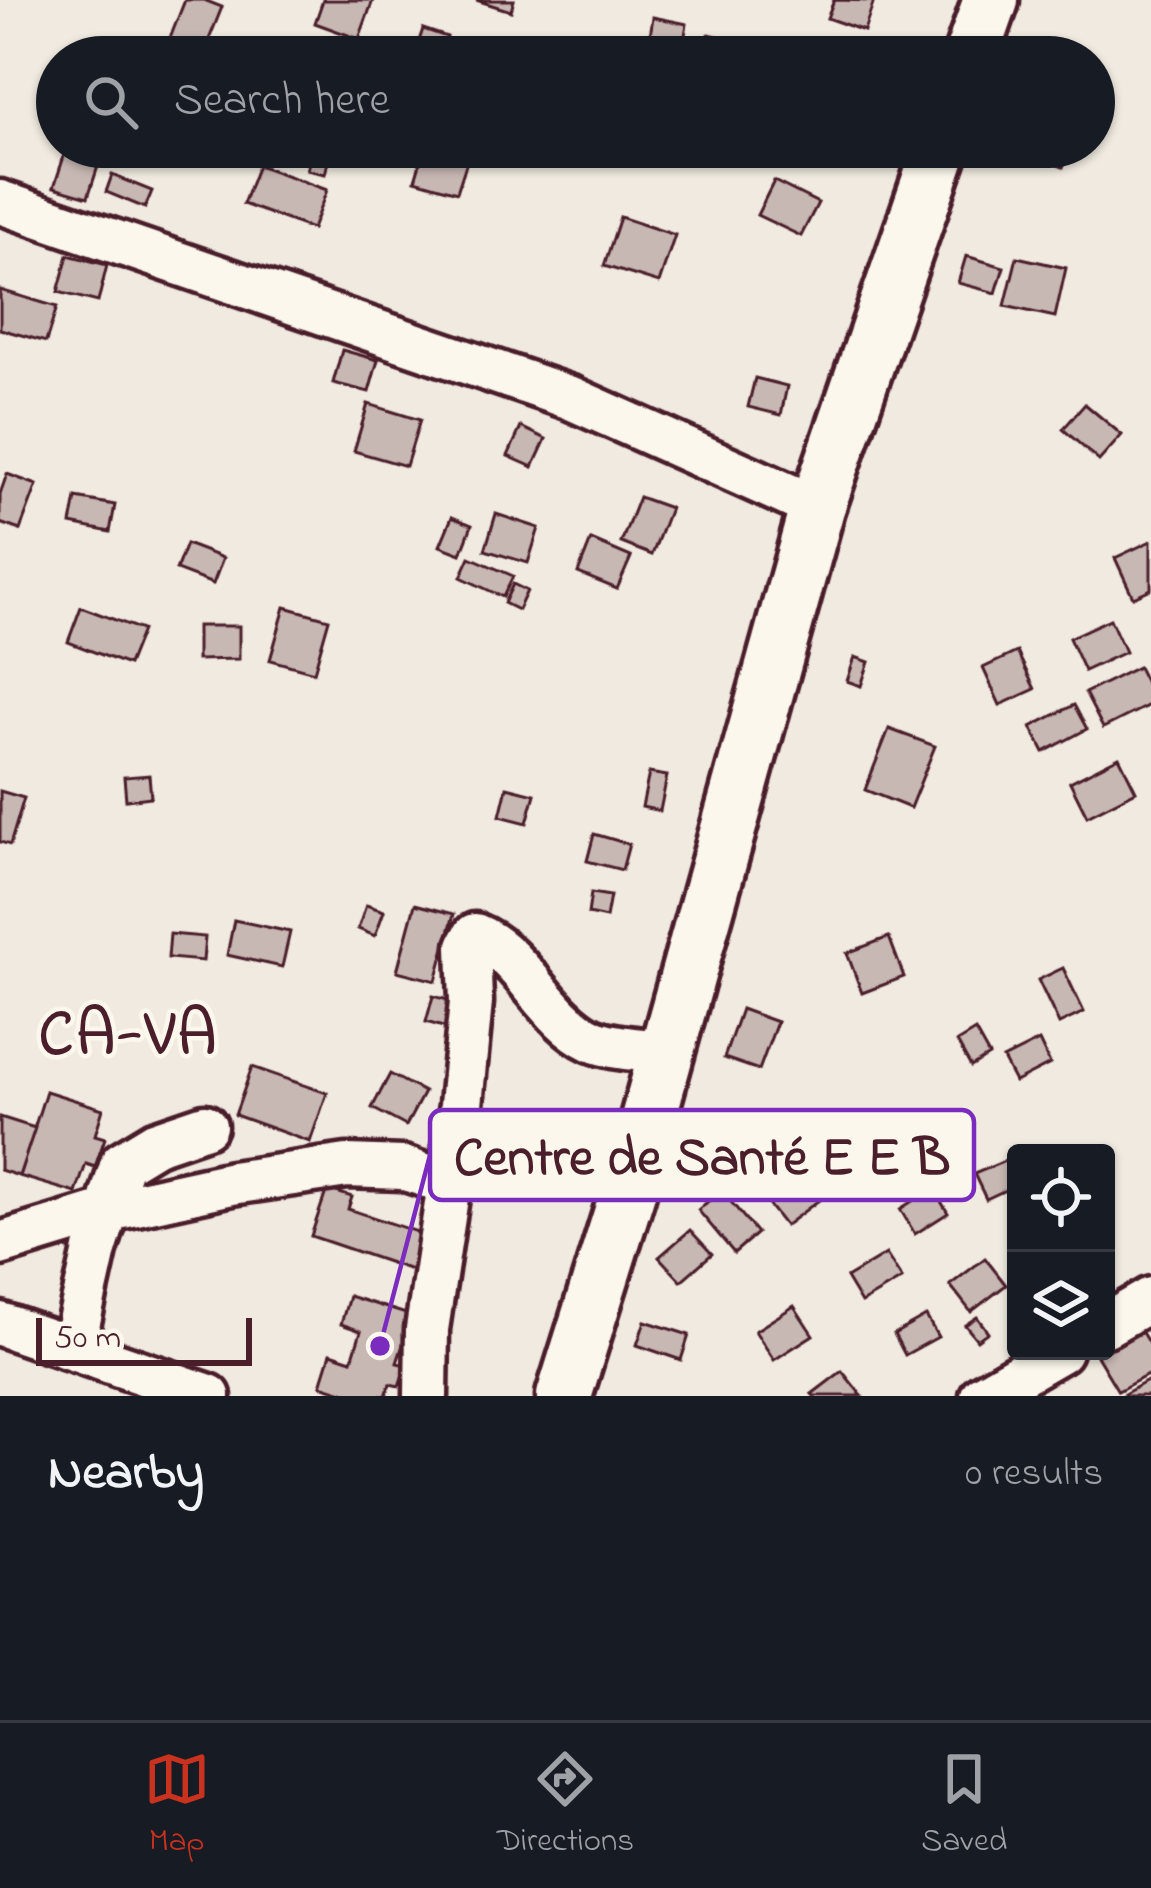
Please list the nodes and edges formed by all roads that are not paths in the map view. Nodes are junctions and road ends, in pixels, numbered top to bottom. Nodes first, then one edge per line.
1 (991, 0) edge
2 (978, 36) edge
3 (933, 168) edge
4 (0, 202) edge
5 (817, 508) junction
6 (666, 1053) junction
7 (205, 1126) dead end
8 (448, 1183) junction
9 (106, 1212) junction
10 (0, 1244) edge
11 (1151, 1299) edge
12 (1115, 1320) edge
13 (0, 1324) edge
14 (73, 1348) junction
15 (1044, 1360) edge
16 (209, 1396) edge
17 (426, 1396) edge
18 (564, 1396) edge
19 (982, 1396) edge

1 - 2 main road
3 - 5 main road
4 - 5 street
5 - 6 main road
6 - 8 street
6 - 18 main road
7 - 9 street
8 - 9 street
8 - 17 street
9 - 10 street
9 - 14 street
11 - 12 street
13 - 14 street
14 - 16 street
15 - 19 street

